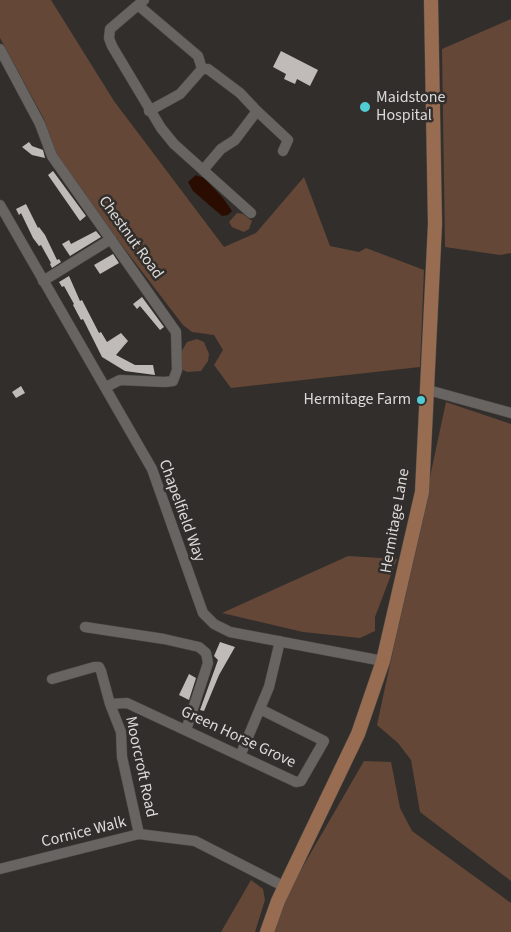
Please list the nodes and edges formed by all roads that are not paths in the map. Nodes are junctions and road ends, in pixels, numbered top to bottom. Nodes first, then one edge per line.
1 (431, 0) edge
2 (141, 3) edge
3 (1, 54) edge
4 (202, 69) junction
5 (149, 111) junction
6 (257, 111) junction
7 (283, 151) dead end
8 (204, 169) junction
9 (0, 205) edge
10 (251, 214) dead end
11 (111, 239) junction
12 (44, 281) junction
13 (106, 387) junction
14 (428, 390) junction
15 (511, 413) edge
16 (85, 627) dead end
17 (280, 640) junction
18 (383, 661) junction
19 (52, 679) dead end
20 (110, 704) junction
21 (260, 709) junction
22 (186, 730) junction
23 (240, 756) junction
24 (139, 834) junction
25 (0, 869) edge
26 (285, 887) junction
27 (267, 932) edge

1 - 14 main road, Hermitage Lane
2 - 4 street
2 - 5 street
3 - 11 street, Chestnut Road
4 - 5 street
4 - 6 street
5 - 8 street
6 - 7 street
6 - 8 street
8 - 10 street
9 - 12 street, Chapelfield Way
11 - 12 street
11 - 13 street, Chestnut Road
12 - 13 street, Chapelfield Way
13 - 17 street, Chapelfield Way
14 - 15 street
14 - 18 main road, Hermitage Lane
16 - 22 street
17 - 18 street, Chapelfield Way
17 - 21 street
18 - 26 main road, Hermitage Lane
19 - 20 street, Moorcroft Road
20 - 22 street, Green Horse Grove
20 - 24 street, Moorcroft Road
21 - 23 street
21 - 23 street, Green Horse Grove
22 - 23 street, Green Horse Grove
24 - 25 street, Cornice Walk
24 - 26 street, Cornice Walk
26 - 27 main road, Hermitage Lane

